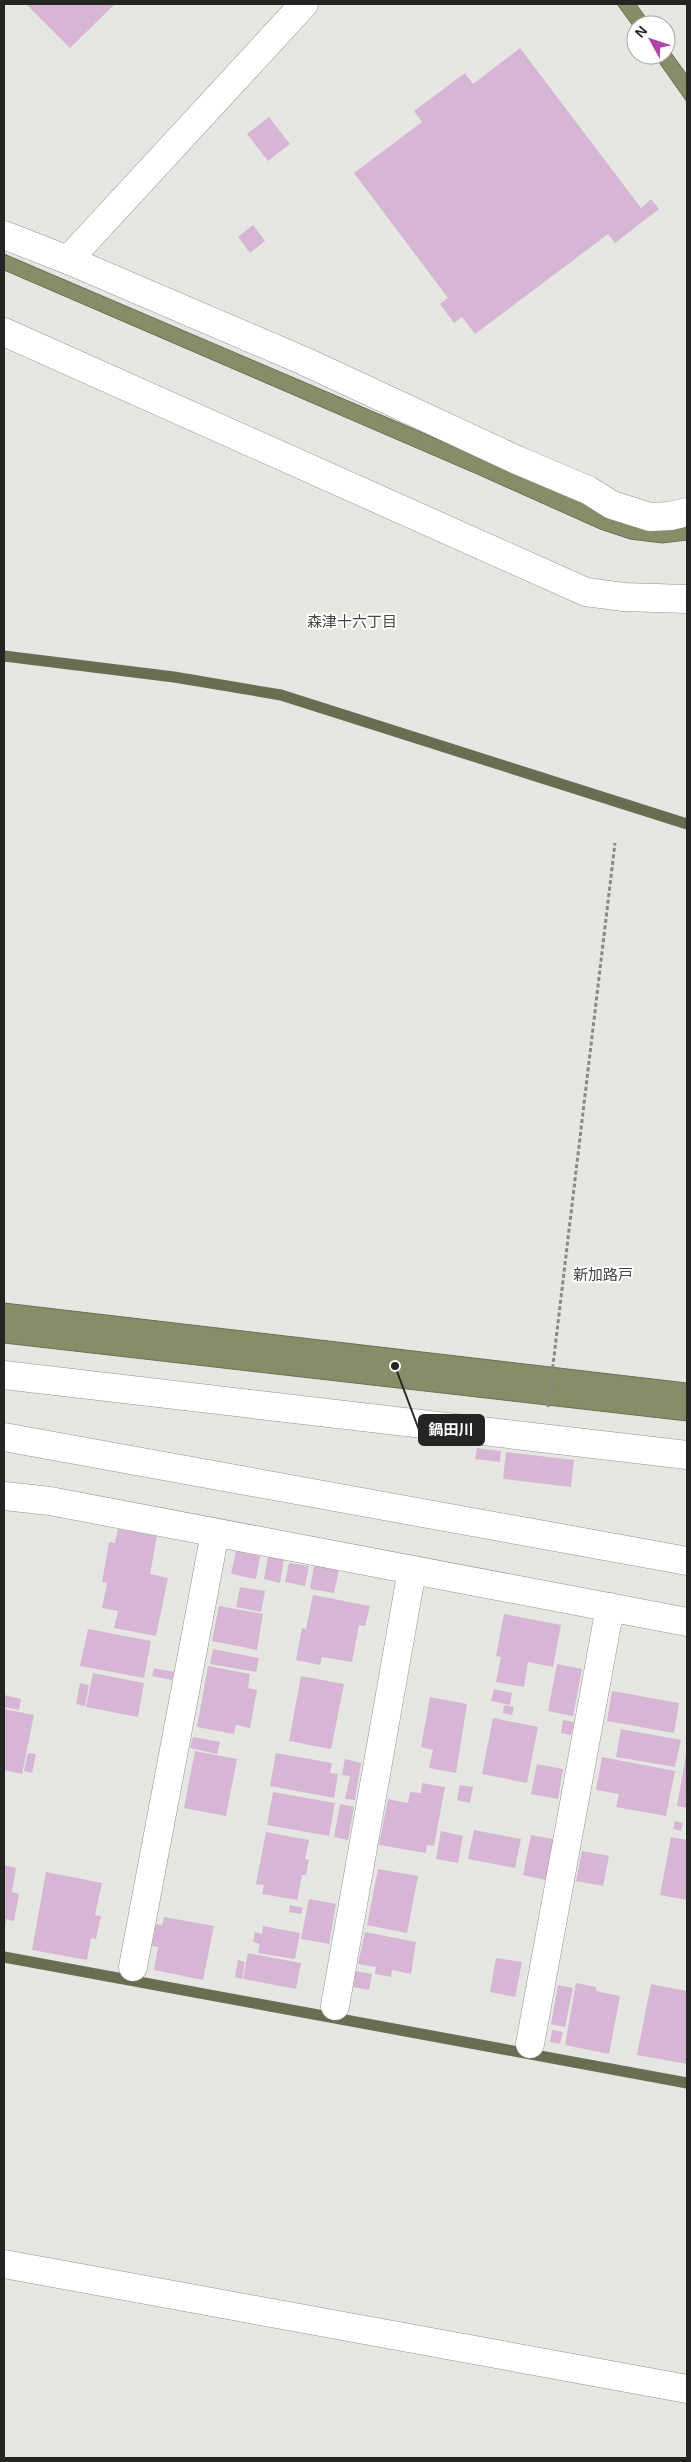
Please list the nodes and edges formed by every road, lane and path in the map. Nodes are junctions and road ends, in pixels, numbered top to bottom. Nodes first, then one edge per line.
1 (304, 4) edge
2 (4, 235) edge
3 (68, 260) junction
4 (4, 332) edge
5 (687, 512) edge
6 (687, 599) edge
7 (615, 843) dead end
8 (4, 1375) edge
9 (548, 1411) dead end
10 (4, 1437) edge
11 (687, 1455) edge
12 (4, 1496) edge
13 (215, 1533) junction
14 (687, 1561) edge
15 (412, 1570) junction
16 (610, 1607) junction
17 (687, 1622) edge
18 (133, 1967) dead end
19 (335, 2006) dead end
20 (530, 2044) dead end
21 (4, 2264) edge
22 (687, 2389) edge

1 - 3 street
2 - 3 street
3 - 5 street
4 - 6 street
7 - 9 path
8 - 11 street
10 - 14 street
12 - 13 street
13 - 15 street
13 - 18 street
15 - 16 street
15 - 19 street
16 - 17 street
16 - 20 street
21 - 22 street

